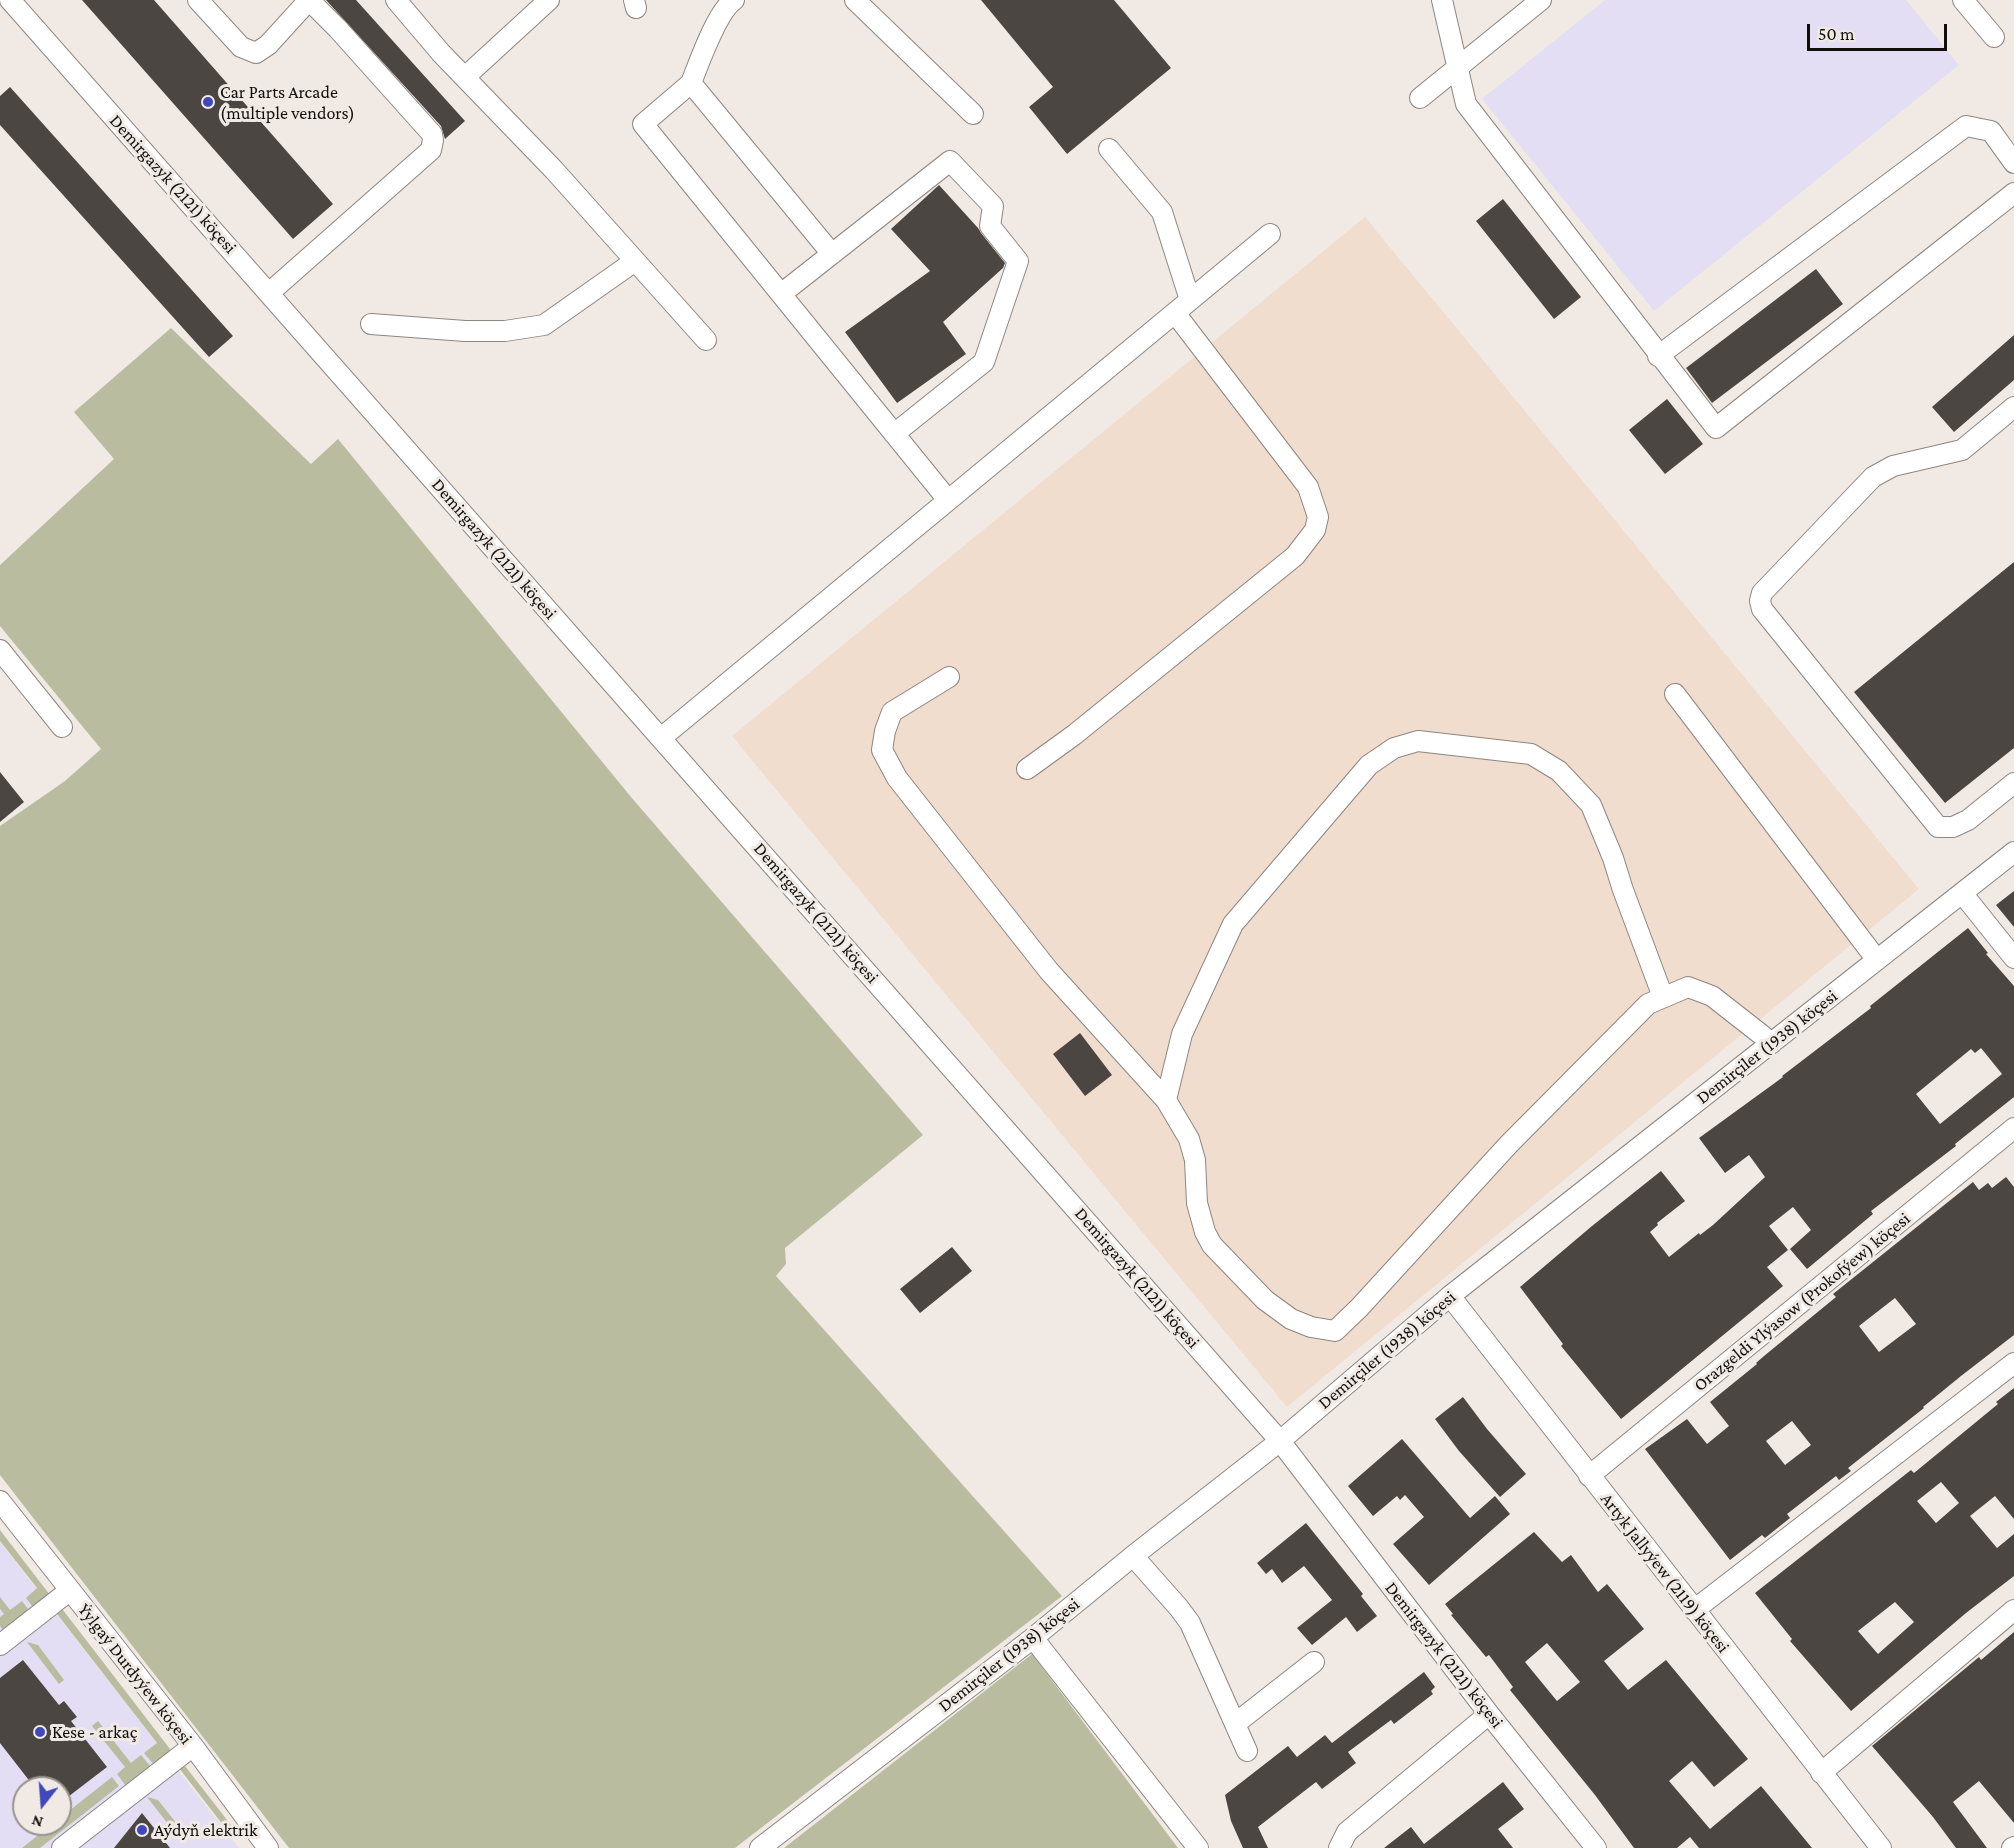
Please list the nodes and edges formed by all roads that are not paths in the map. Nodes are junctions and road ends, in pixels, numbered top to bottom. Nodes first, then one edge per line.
1 (10, 0) edge
2 (198, 0) edge
3 (309, 0) edge
4 (396, 0) edge
5 (549, 0) edge
6 (734, 0) edge
7 (855, 0) edge
8 (1442, 0) edge
9 (1541, 0) edge
10 (1963, 0) edge
11 (1994, 37) dead end
12 (1459, 66) junction
13 (465, 77) junction
14 (692, 83) junction
15 (1420, 98) dead end
16 (973, 114) dead end
17 (1109, 149) dead end
18 (2014, 163) edge
19 (2014, 193) edge
20 (1270, 234) dead end
21 (832, 254) junction
22 (636, 261) junction
23 (269, 293) junction
24 (781, 294) junction
25 (1183, 307) junction
26 (371, 324) dead end
27 (706, 340) dead end
28 (1658, 356) junction
29 (2014, 406) edge
30 (894, 434) junction
31 (948, 500) junction
32 (0, 650) edge
33 (949, 677) dead end
34 (1675, 694) dead end
35 (62, 727) dead end
36 (661, 738) junction
37 (1027, 769) dead end
38 (2014, 783) edge
39 (2014, 852) edge
40 (1962, 893) junction
41 (2014, 958) edge
42 (1877, 960) junction
43 (1663, 997) junction
44 (1772, 1043) junction
45 (1166, 1100) junction
46 (2014, 1128) edge
47 (1450, 1296) junction
48 (2014, 1363) edge
49 (1280, 1441) junction
50 (1589, 1476) junction
51 (0, 1501) edge
52 (1133, 1556) junction
53 (69, 1591) junction
54 (1694, 1610) junction
55 (2014, 1610) edge
56 (1033, 1638) junction
57 (0, 1645) edge
58 (1314, 1662) dead end
59 (1489, 1714) junction
60 (1236, 1723) junction
61 (193, 1746) junction
62 (1247, 1751) dead end
63 (1821, 1773) junction
64 (62, 1848) edge
65 (268, 1848) edge
66 (759, 1848) edge
67 (1198, 1848) edge
68 (1339, 1848) edge
69 (1596, 1848) edge
70 (1881, 1848) edge

1 - 23 street, Demirgazyk (2121) köçesi
2 - 3 street
3 - 23 street
4 - 13 street
5 - 13 street
6 - 14 street
7 - 16 street
8 - 12 street
9 - 12 street
10 - 11 street
12 - 15 street
12 - 28 street
13 - 22 street
14 - 21 street
14 - 24 street
17 - 25 street
18 - 28 street
19 - 28 street
20 - 25 street
21 - 24 street
21 - 30 street
22 - 26 street
22 - 27 street
23 - 36 street, Demirgazyk (2121) köçesi
24 - 30 street
25 - 31 street
25 - 37 street
29 - 38 street
30 - 31 street
31 - 36 street
32 - 35 street
33 - 45 street
34 - 42 street
36 - 49 street, Demirgazyk (2121) köçesi
39 - 40 street, Demirçiler (1938) köçesi
40 - 41 street
40 - 42 street, Demirçiler (1938) köçesi
42 - 44 street, Demirçiler (1938) köçesi
43 - 44 street
43 - 45 street
43 - 45 street
44 - 47 street, Demirçiler (1938) köçesi
46 - 50 street, Orazgeldi Ylýasow (Prokofýew) köçesi
47 - 49 street, Demirçiler (1938) köçesi
47 - 50 street, Artyk Jallyýew (2119) köçesi
48 - 54 street
49 - 52 street, Demirçiler (1938) köçesi
49 - 59 street, Demirgazyk (2121) köçesi
50 - 54 street, Artyk Jallyýew (2119) köçesi
51 - 53 street, Ýylgaý Durdyýew köçesi
52 - 56 street, Demirçiler (1938) köçesi
52 - 60 street
53 - 57 street
53 - 61 street, Ýylgaý Durdyýew köçesi
54 - 63 street, Artyk Jallyýew (2119) köçesi
55 - 63 street
56 - 66 street, Demirçiler (1938) köçesi
56 - 67 street
58 - 60 street
59 - 68 street
59 - 69 street, Demirgazyk (2121) köçesi
60 - 62 street
61 - 64 street
61 - 65 street, Ýylgaý Durdyýew köçesi
63 - 70 street, Artyk Jallyýew (2119) köçesi

